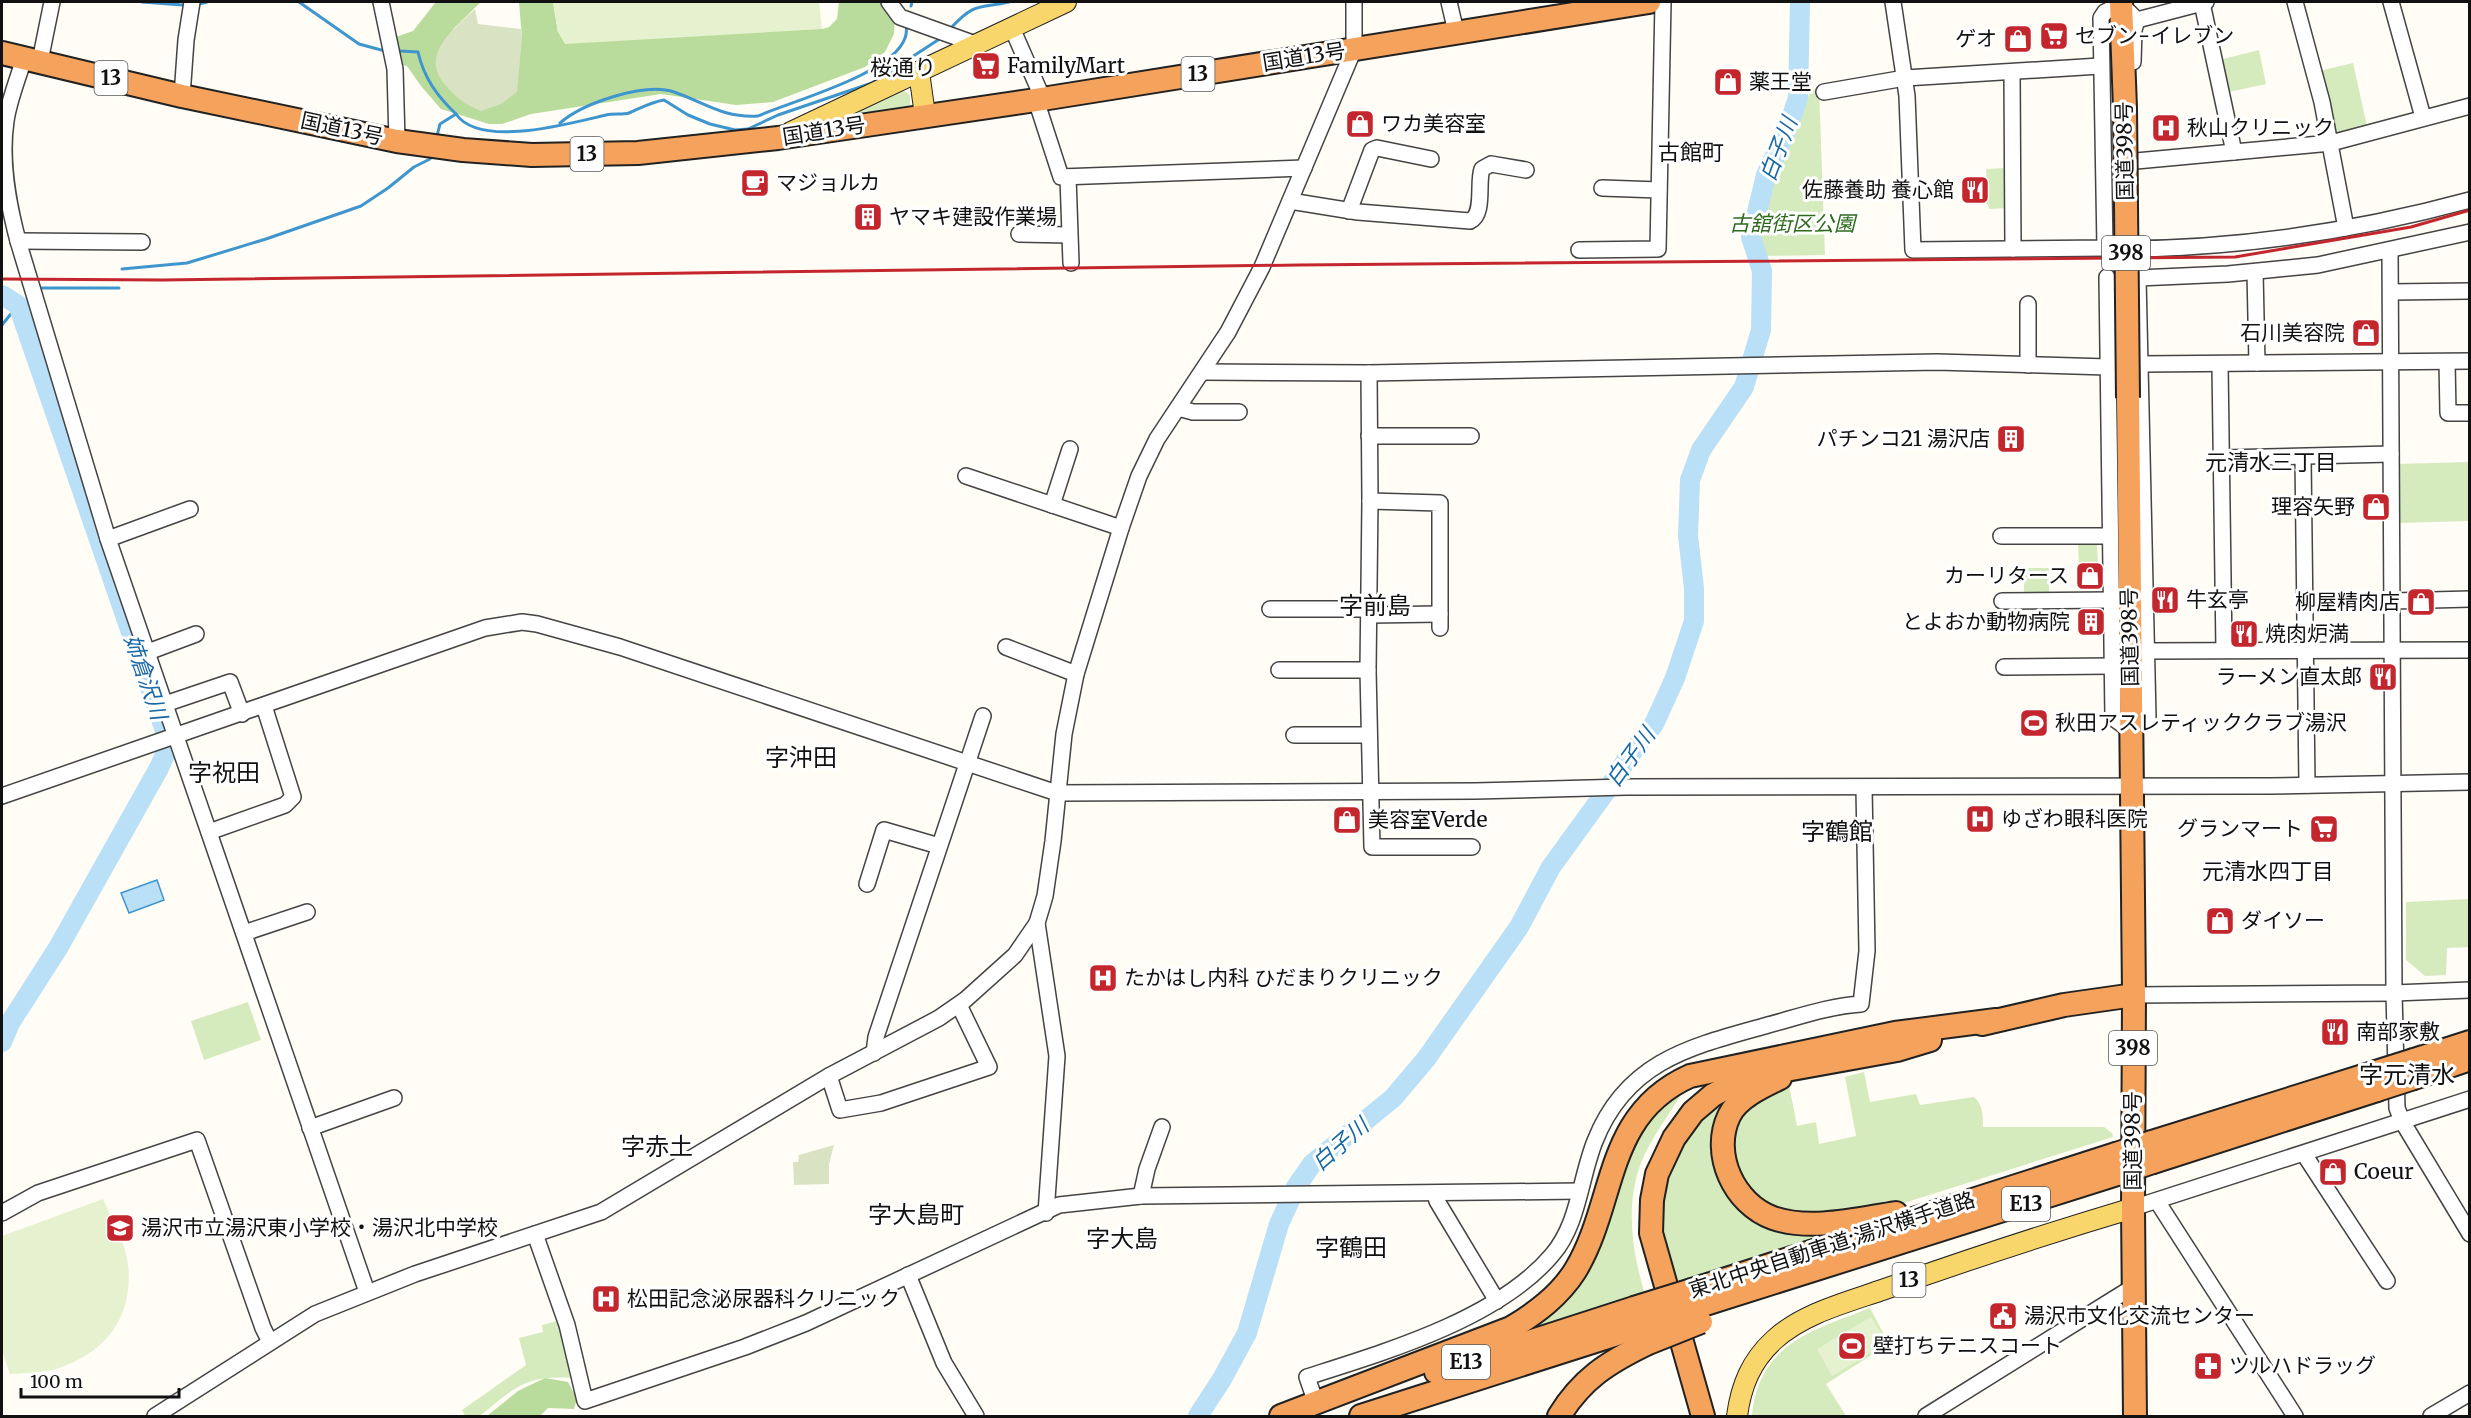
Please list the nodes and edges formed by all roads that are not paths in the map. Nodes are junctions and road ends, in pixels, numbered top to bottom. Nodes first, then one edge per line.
1 (52, 2) edge
2 (192, 2) edge
3 (381, 2) edge
4 (890, 2) edge
5 (1066, 2) edge
6 (1354, 2) edge
7 (1449, 2) edge
8 (1648, 2) edge
9 (1893, 2) edge
10 (2204, 2) edge
11 (2295, 2) edge
12 (2391, 2) edge
13 (2121, 3) edge
14 (2137, 20) junction
15 (1012, 28) junction
16 (1456, 32) junction
17 (978, 45) junction
18 (1354, 49) junction
19 (2, 54) edge
20 (32, 60) junction
21 (2100, 66) junction
22 (920, 72) junction
23 (2012, 73) junction
24 (1905, 78) junction
25 (1824, 92) dead end
26 (182, 96) junction
27 (1039, 100) junction
28 (2469, 106) edge
29 (925, 115) junction
30 (2423, 117) junction
31 (778, 138) junction
32 (397, 141) junction
33 (2331, 142) junction
34 (2234, 152) junction
35 (1431, 159) dead end
36 (2136, 161) junction
37 (1304, 168) junction
38 (1526, 171) dead end
39 (1068, 177) junction
40 (1602, 188) dead end
41 (1659, 190) junction
42 (2469, 200) edge
43 (1290, 201) junction
44 (1349, 210) junction
45 (2346, 228) junction
46 (2469, 232) edge
47 (1019, 234) dead end
48 (1069, 235) junction
49 (18, 241) junction
50 (142, 242) dead end
51 (2138, 248) junction
52 (2013, 249) junction
53 (2105, 249) junction
54 (1579, 250) dead end
55 (2390, 250) junction
56 (1071, 262) dead end
57 (2254, 272) junction
58 (2107, 277) dead end
59 (2469, 291) edge
60 (2391, 292) junction
61 (2028, 304) dead end
62 (2469, 361) edge
63 (2390, 362) junction
64 (2447, 362) junction
65 (2257, 363) junction
66 (2141, 364) junction
67 (2028, 365) junction
68 (2220, 365) junction
69 (2108, 367) junction
70 (1203, 372) junction
71 (1369, 373) junction
72 (1178, 408) junction
73 (1239, 412) dead end
74 (2469, 413) edge
75 (1369, 436) junction
76 (1471, 436) dead end
77 (1070, 449) dead end
78 (2391, 454) junction
79 (2303, 457) junction
80 (2223, 458) junction
81 (966, 476) dead end
82 (1370, 501) junction
83 (1052, 505) junction
84 (190, 510) dead end
85 (1121, 528) junction
86 (2001, 536) dead end
87 (2110, 536) junction
88 (108, 539) junction
89 (2469, 599) edge
90 (2111, 600) junction
91 (2002, 601) dead end
92 (2393, 601) junction
93 (1270, 609) dead end
94 (1369, 612) junction
95 (196, 634) dead end
96 (1006, 647) dead end
97 (2224, 650) junction
98 (2304, 650) junction
99 (2392, 650) junction
100 (2469, 650) edge
101 (2146, 651) junction
102 (148, 652) junction
103 (2112, 666) junction
104 (2004, 667) dead end
105 (1279, 670) dead end
106 (1368, 670) junction
107 (1076, 674) junction
108 (165, 704) junction
109 (264, 706) junction
110 (242, 714) junction
111 (983, 716) dead end
112 (2131, 731) junction
113 (1294, 735) dead end
114 (1369, 735) junction
115 (177, 736) junction
116 (967, 762) junction
117 (2469, 782) edge
118 (2394, 783) junction
119 (2307, 785) junction
120 (2132, 786) junction
121 (1864, 788) junction
122 (1372, 792) junction
123 (1057, 793) junction
124 (2, 796) edge
125 (209, 832) junction
126 (939, 846) junction
127 (1472, 847) dead end
128 (867, 884) dead end
129 (307, 912) dead end
130 (1037, 922) junction
131 (244, 933) junction
132 (2469, 990) edge
133 (2394, 993) junction
134 (2134, 995) junction
135 (958, 1005) junction
136 (1996, 1020) junction
137 (2469, 1042) edge
138 (874, 1053) junction
139 (2469, 1059) edge
140 (1729, 1067) junction
141 (1800, 1068) junction
142 (2414, 1069) junction
143 (829, 1076) junction
144 (394, 1098) dead end
145 (2469, 1099) edge
146 (2402, 1121) junction
147 (1162, 1127) dead end
148 (310, 1128) junction
149 (2304, 1154) junction
150 (2117, 1164) junction
151 (1580, 1191) junction
152 (1435, 1192) junction
153 (1141, 1196) junction
154 (2157, 1201) junction
155 (1953, 1206) junction
156 (2133, 1208) junction
157 (2, 1213) edge
158 (1046, 1213) junction
159 (535, 1234) junction
160 (2469, 1234) edge
161 (908, 1275) junction
162 (2387, 1281) dead end
163 (2133, 1287) junction
164 (367, 1292) junction
165 (1497, 1301) junction
166 (1697, 1306) junction
167 (1640, 1326) junction
168 (270, 1342) junction
169 (2469, 1394) edge
170 (1316, 1403) dead end
171 (154, 1416) edge
172 (976, 1416) edge
173 (1281, 1416) edge
174 (1298, 1416) edge
175 (1361, 1416) edge
176 (1559, 1416) edge
177 (1688, 1416) edge
178 (1702, 1416) edge
179 (1737, 1416) edge
180 (1926, 1416) edge
181 (2135, 1416) edge
182 (2295, 1416) edge
183 (2431, 1416) edge

1 - 20 street
2 - 26 street
3 - 32 street
4 - 17 street
5 - 15 main road
6 - 18 street
7 - 16 street
8 - 16 highway, 国道13号 / 13
8 - 41 street
9 - 24 street
10 - 14 street
10 - 34 street
11 - 33 street
12 - 30 street
13 - 14 street
13 - 21 street
13 - 112 highway, 国道398号 / 398, bridge
14 - 36 street
15 - 17 main road
15 - 27 street
16 - 18 highway, 国道13号 / 13
17 - 22 main road
18 - 27 highway, 国道13号 / 13
18 - 37 street
19 - 20 highway, 国道13号 / 13
20 - 26 highway, 国道13号 / 13
20 - 49 street
21 - 23 street
21 - 53 street
22 - 29 main road
22 - 31 main road
23 - 24 street
23 - 52 street
24 - 25 street
24 - 52 street
26 - 32 highway, 国道13号 / 13
27 - 29 highway, 国道13号 / 13
27 - 39 street
28 - 30 street
29 - 31 highway, 国道13号 / 13
30 - 33 street
31 - 32 highway, 国道13号 / 13
33 - 34 street
33 - 45 street
34 - 36 street
35 - 44 street
36 - 51 street
37 - 39 street
37 - 43 street
38 - 44 street
39 - 48 street
40 - 41 street
41 - 54 street
42 - 45 street
43 - 44 street
43 - 70 street
45 - 51 street
46 - 55 street
47 - 48 street
48 - 56 street
49 - 50 street
49 - 88 street
51 - 53 street
52 - 53 street
55 - 57 street
55 - 60 street
57 - 65 street
57 - 66 street
58 - 69 street
59 - 60 street
60 - 63 street
61 - 67 street
62 - 64 street
63 - 64 street
63 - 65 street
63 - 78 street
64 - 74 street
65 - 68 street
66 - 68 street
66 - 101 street
67 - 69 street
67 - 71 street
68 - 80 street
69 - 87 street
70 - 71 street
70 - 72 street
71 - 75 street
72 - 73 street
72 - 85 street
75 - 76 street
75 - 82 street
77 - 83 street
78 - 79 street
78 - 92 street
79 - 80 street
79 - 98 street
80 - 97 street
81 - 83 street
82 - 94 street
82 - 94 street
83 - 85 street
84 - 88 street
85 - 107 street
86 - 87 street
87 - 90 street
88 - 102 street
89 - 92 street
90 - 91 street
90 - 103 street
92 - 99 street
93 - 94 street
94 - 106 street
95 - 102 street
96 - 107 street
97 - 98 street
97 - 101 street
98 - 99 street
98 - 119 street
99 - 100 street
99 - 118 street
101 - 112 street
102 - 108 street
103 - 104 street
103 - 112 street
105 - 106 street
106 - 114 street
107 - 123 street
108 - 110 street
108 - 115 street
109 - 110 street
109 - 116 street
109 - 125 street
110 - 115 street
111 - 116 street
112 - 120 highway, 国道398号 / 398
113 - 114 street
114 - 122 street
115 - 124 street
115 - 125 street
116 - 123 street
116 - 126 street
117 - 118 street
118 - 119 street
118 - 133 street
119 - 120 street
120 - 121 street
120 - 134 highway, 国道398号 / 398
121 - 122 street
121 - 151 street
122 - 123 street
122 - 127 street
123 - 130 street
125 - 131 street
126 - 128 street
126 - 138 street
129 - 131 street
130 - 135 street
130 - 158 street
131 - 148 street
132 - 133 street
133 - 134 street
133 - 146 street
134 - 136 highway
134 - 156 highway, 国道398号 / 398
135 - 138 street
135 - 143 street
136 - 140 highway
136 - 141 highway
137 - 142 highway, 東北中央自動車道;湯沢横手道路 / E13
138 - 143 street
139 - 142 highway, 東北中央自動車道;湯沢横手道路 / E13
140 - 173 highway
140 - 177 highway
141 - 155 highway
141 - 178 highway
142 - 150 highway, 東北中央自動車道;湯沢横手道路 / E13, bridge
143 - 159 street
144 - 148 street
145 - 146 street
146 - 149 street
146 - 160 street
147 - 153 street
148 - 164 street
149 - 154 street
149 - 162 street
150 - 155 highway, 東北中央自動車道;湯沢横手道路 / E13
150 - 166 highway, 東北中央自動車道;湯沢横手道路 / E13
151 - 152 street
151 - 165 street
152 - 153 street
152 - 165 street
153 - 158 street
154 - 156 street
154 - 182 street
155 - 166 highway, 東北中央自動車道;湯沢横手道路 / E13
156 - 163 highway, 国道398号 / 398
156 - 179 main road, 13
157 - 168 street
158 - 161 street
159 - 161 street
159 - 164 street
161 - 172 street
163 - 180 street
163 - 181 highway, 国道398号 / 398
164 - 168 street
165 - 170 street
166 - 167 highway, bridge
166 - 167 highway, 東北中央自動車道;湯沢横手道路 / E13, bridge
167 - 174 highway, 東北中央自動車道;湯沢横手道路 / E13
167 - 175 highway, 東北中央自動車道;湯沢横手道路 / E13
167 - 176 highway
168 - 171 street
169 - 183 street

